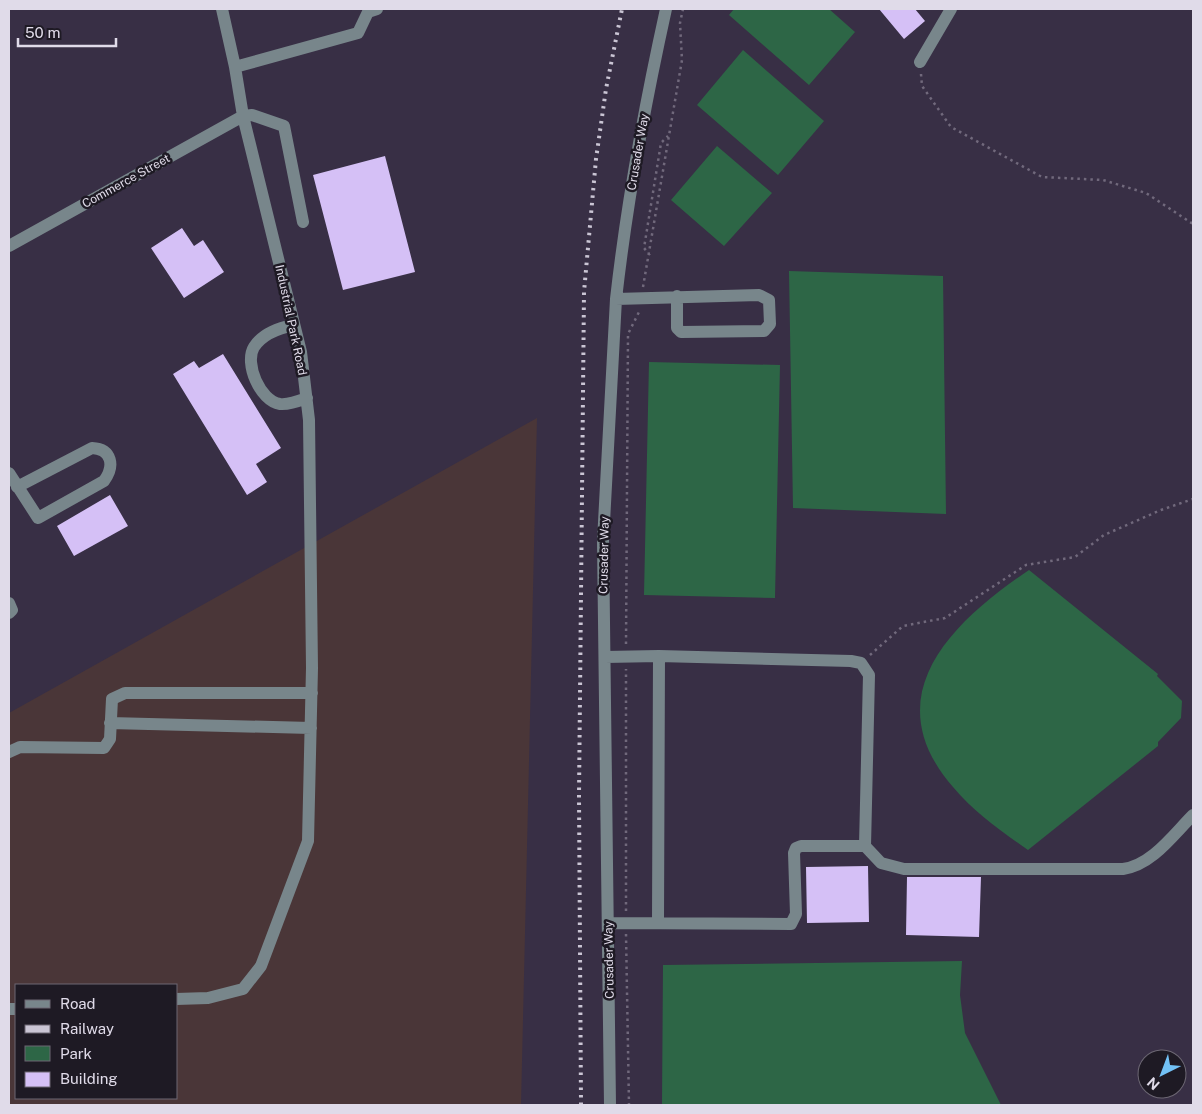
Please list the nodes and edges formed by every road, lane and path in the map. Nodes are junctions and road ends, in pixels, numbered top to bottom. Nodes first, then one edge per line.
1 (222, 9) edge
2 (666, 9) edge
3 (683, 9) edge
4 (952, 9) edge
5 (370, 10) edge
6 (920, 62) joint
7 (235, 66) junction
8 (243, 116) junction
9 (670, 135) junction
10 (303, 222) dead end
11 (1193, 224) edge
12 (9, 246) edge
13 (650, 255) junction
14 (677, 296) junction
15 (641, 297) junction
16 (616, 299) junction
17 (294, 325) junction
18 (307, 398) junction
19 (9, 473) edge
20 (17, 486) junction
21 (1193, 499) edge
22 (9, 603) edge
23 (9, 613) edge
24 (659, 656) junction
25 (604, 657) junction
26 (626, 657) junction
27 (862, 663) junction
28 (312, 693) junction
29 (110, 723) junction
30 (311, 728) junction
31 (9, 752) edge
32 (1193, 815) edge
33 (865, 846) junction
34 (658, 922) junction
35 (608, 923) junction
36 (626, 923) junction
37 (178, 1000) edge
38 (610, 1105) edge
39 (630, 1105) edge

1 - 7 street, Industrial Park Road
2 - 16 street, Crusader Way
3 - 9 path
4 - 6 street
5 - 7 street
6 - 11 path
7 - 8 street, Industrial Park Road
8 - 10 street
8 - 12 street, Commerce Street
8 - 17 street, Industrial Park Road
9 - 13 path
9 - 13 path
13 - 15 path
14 - 14 street
14 - 15 street
15 - 16 street
15 - 26 path
16 - 25 street, Crusader Way
17 - 18 street, Industrial Park Road
17 - 18 street
18 - 28 street, Industrial Park Road
19 - 20 street
20 - 20 street
21 - 27 path
22 - 23 street
24 - 26 street
24 - 27 street
24 - 34 street
25 - 26 street
25 - 35 street, Crusader Way
26 - 36 path
27 - 33 street
28 - 29 street
28 - 30 street, Industrial Park Road
29 - 30 street
29 - 31 street
30 - 37 street, Industrial Park Road
32 - 33 street
33 - 34 street
34 - 36 street
35 - 36 street
35 - 38 street, Crusader Way
36 - 39 path

